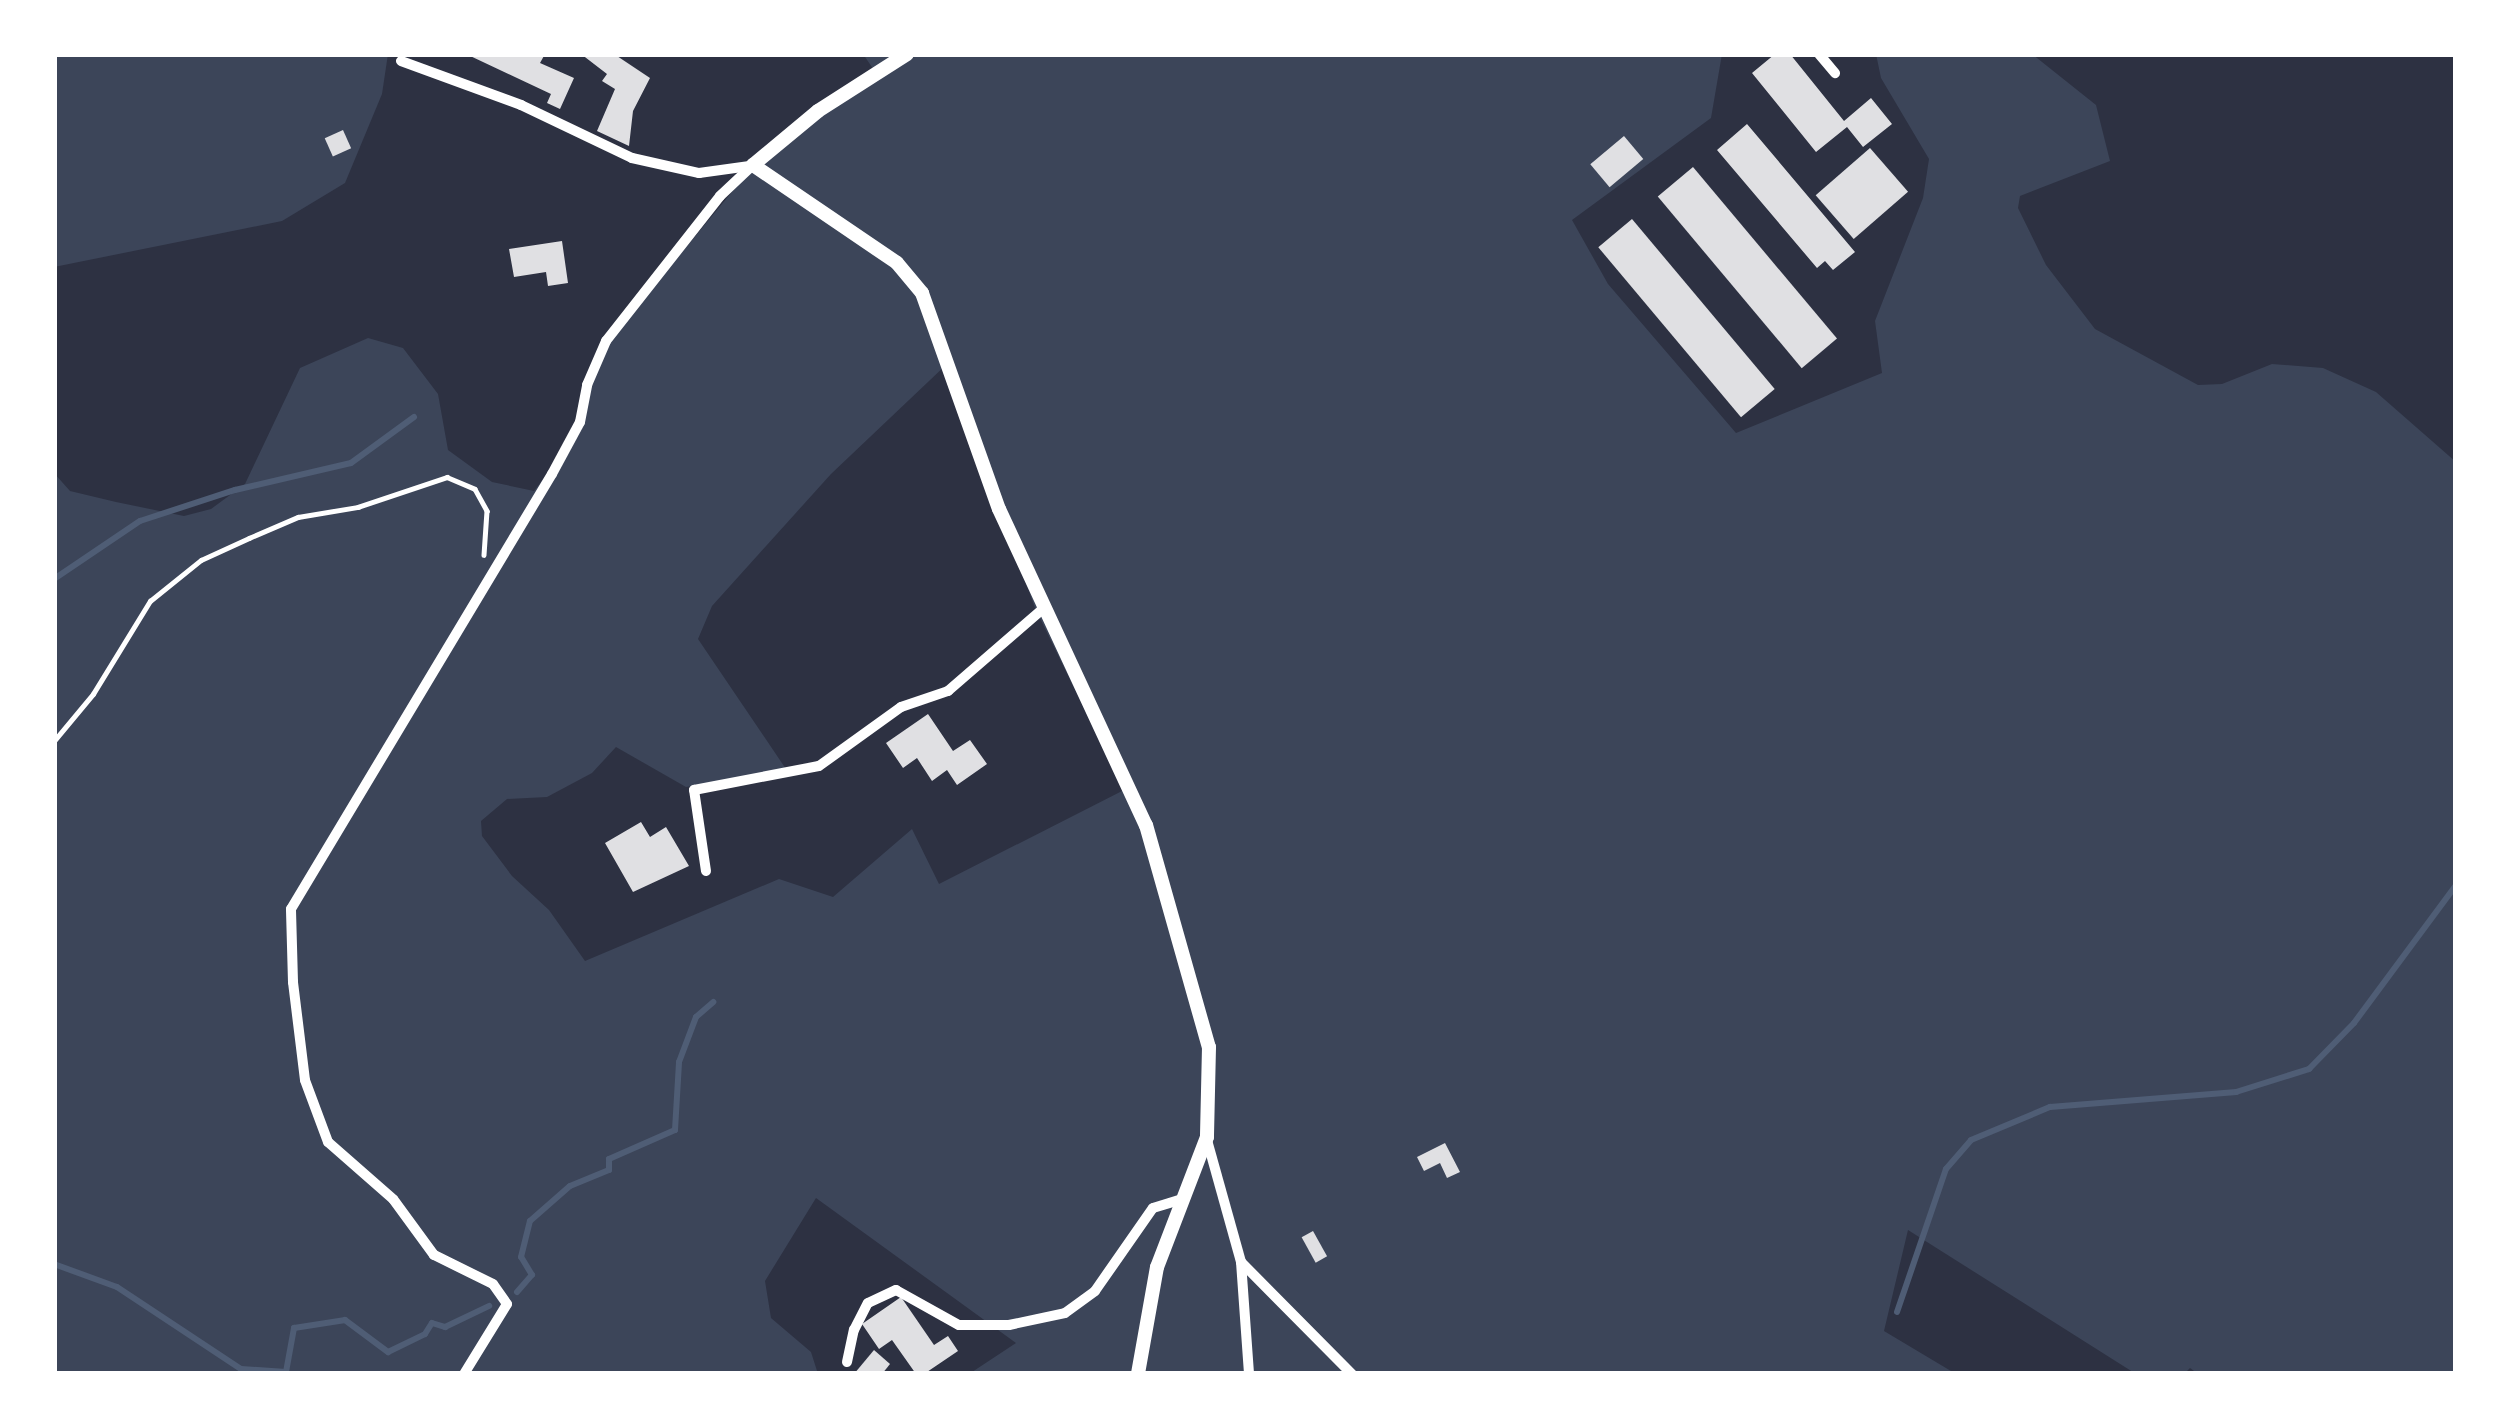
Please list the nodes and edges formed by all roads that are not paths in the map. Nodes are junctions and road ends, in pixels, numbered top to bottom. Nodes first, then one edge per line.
1 (907, 54) edge
2 (1819, 54) edge
3 (401, 61) dead end
4 (1835, 74) dead end
5 (753, 165) junction
6 (1045, 607) junction
7 (706, 871) dead end
8 (1207, 1137) junction
9 (1179, 1200) junction
10 (1241, 1262) junction
11 (847, 1362) dead end
12 (464, 1374) edge
13 (1138, 1374) edge
14 (1249, 1374) edge
15 (1352, 1374) edge

1 - 5 street
2 - 4 street
3 - 5 street
5 - 6 street
5 - 12 street
6 - 7 street
6 - 8 street
8 - 9 street
8 - 10 street
9 - 11 street
9 - 13 street
10 - 14 street
10 - 15 street

